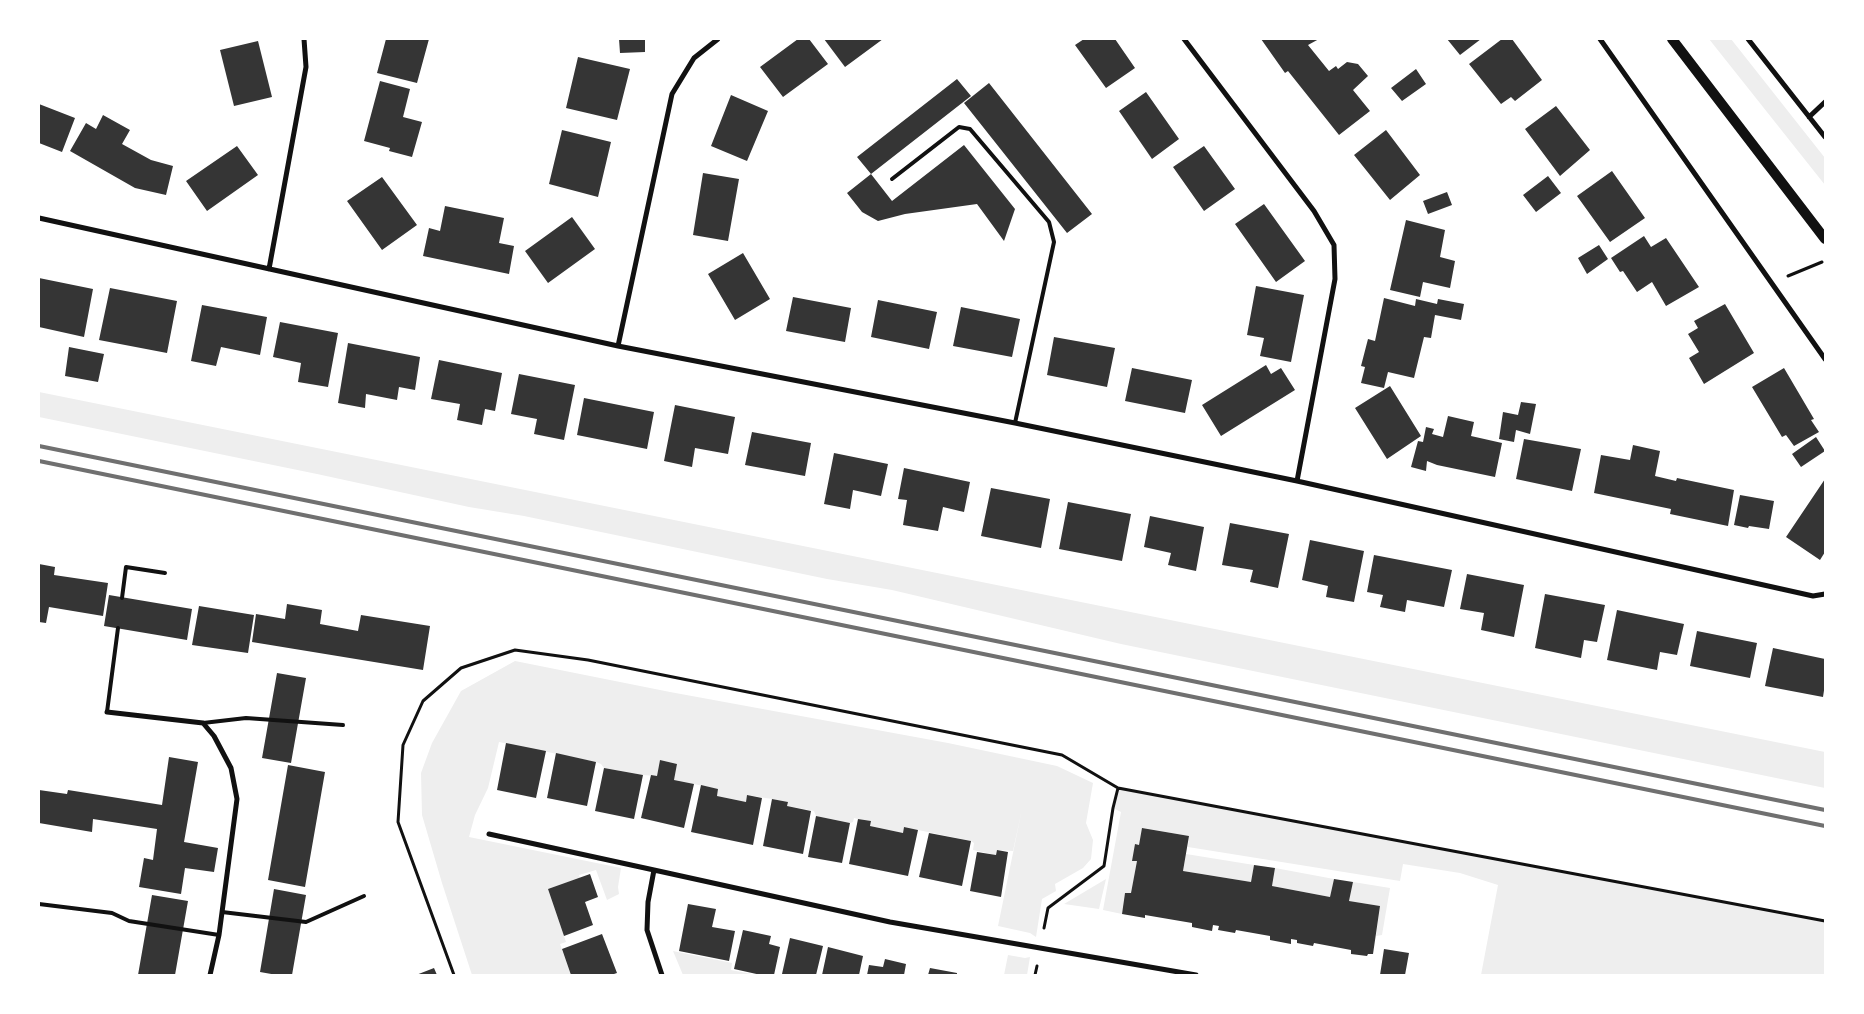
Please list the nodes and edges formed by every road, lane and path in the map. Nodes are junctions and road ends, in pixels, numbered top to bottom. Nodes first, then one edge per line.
1 (304, 39) edge
2 (718, 39) edge
3 (1184, 39) edge
4 (1600, 39) edge
5 (1672, 39) edge
6 (1748, 39) edge
7 (1825, 102) edge
8 (1809, 117) junction
9 (1825, 137) edge
10 (892, 179) dead end
11 (39, 218) edge
12 (1825, 239) edge
13 (1825, 261) edge
14 (269, 268) junction
15 (1772, 283) junction
16 (618, 346) junction
17 (1825, 359) edge
18 (1015, 423) junction
19 (1297, 481) junction
20 (165, 573) dead end
21 (1825, 594) edge
22 (122, 598) dead end
23 (118, 628) dead end
24 (107, 712) joint
25 (203, 723) junction
26 (343, 724) dead end
27 (1118, 788) junction
28 (489, 834) dead end
29 (654, 870) junction
30 (364, 896) dead end
31 (39, 904) edge
32 (222, 912) junction
33 (1825, 921) edge
34 (219, 934) junction
35 (1040, 947) junction
36 (210, 975) edge
37 (454, 975) edge
38 (662, 975) edge
39 (1196, 975) edge

1 - 14 street
2 - 16 street
3 - 19 street
4 - 15 street
5 - 12 main road
6 - 8 street
7 - 8 street
8 - 9 street
10 - 18 lane
11 - 14 street
13 - 15 path
14 - 16 street
15 - 17 street
16 - 18 street
18 - 19 street
19 - 21 street
20 - 22 lane
23 - 24 lane
24 - 25 street
25 - 26 lane
25 - 32 street
27 - 33 path
27 - 35 path
27 - 37 path
28 - 29 street
29 - 35 street
29 - 38 street
30 - 32 lane
31 - 34 lane
32 - 34 street
34 - 36 street
35 - 39 street

